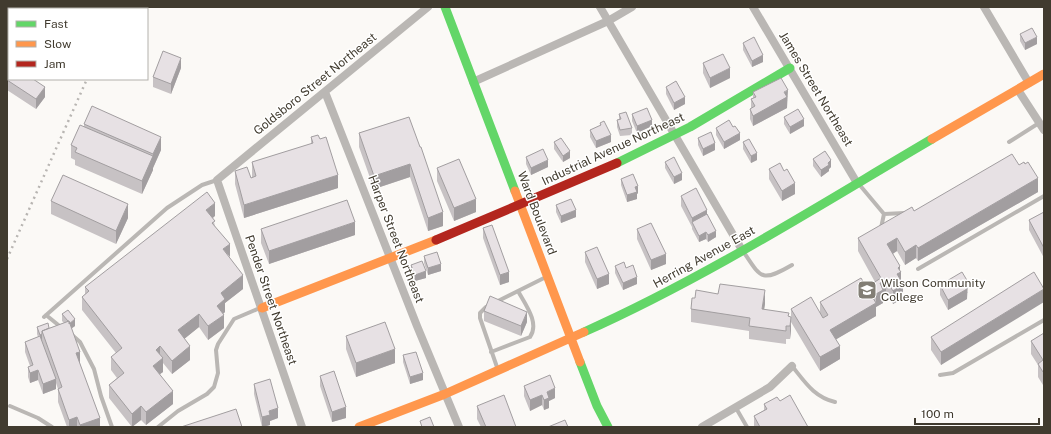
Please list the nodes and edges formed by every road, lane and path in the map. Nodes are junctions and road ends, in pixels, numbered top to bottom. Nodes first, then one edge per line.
1 (428, 7) edge
2 (444, 7) edge
3 (600, 7) edge
4 (632, 7) edge
5 (753, 7) edge
6 (984, 7) edge
7 (608, 21) junction
8 (790, 68) junction
9 (1044, 74) edge
10 (473, 82) junction
11 (1030, 83) junction
12 (1018, 90) junction
13 (325, 92) junction
14 (1042, 127) edge
15 (676, 135) junction
16 (1009, 142) dead end
17 (217, 180) junction
18 (857, 183) junction
19 (1044, 196) edge
20 (521, 206) junction
21 (907, 212) edge
22 (884, 214) junction
23 (878, 231) edge
24 (742, 250) junction
25 (390, 257) junction
26 (792, 265) dead end
27 (918, 269) dead end
28 (548, 276) junction
29 (518, 290) junction
30 (262, 308) junction
31 (1044, 320) edge
32 (572, 338) junction
33 (491, 352) junction
34 (792, 366) joint
35 (498, 371) junction
36 (940, 375) dead end
37 (445, 394) junction
38 (835, 402) dead end
39 (10, 406) dead end
40 (736, 408) junction
41 (52, 427) edge
42 (112, 427) edge
43 (158, 427) edge
44 (302, 427) edge
45 (359, 427) edge
46 (459, 427) edge
47 (608, 427) edge
48 (702, 427) edge
49 (747, 427) edge

1 - 13 street, Goldsboro Street Northeast
2 - 10 main road, Ward Boulevard
3 - 7 street
4 - 7 street
5 - 8 street, James Street Northeast
6 - 11 street
7 - 10 street
7 - 15 street
8 - 15 main road, Industrial Avenue Northeast
8 - 18 street, James Street Northeast
9 - 11 main road, Herring Avenue East
10 - 20 main road, Ward Boulevard
11 - 12 main road, Herring Avenue East
12 - 14 street
12 - 18 main road, Herring Avenue East
13 - 17 street, Goldsboro Street Northeast
13 - 25 street, Harper Street Northeast
14 - 16 lane
15 - 20 main road, Industrial Avenue Northeast
15 - 24 street
17 - 30 street, Pender Street Northeast
17 - 42 lane
18 - 22 lane
18 - 24 main road, Herring Avenue East
19 - 27 lane
20 - 25 main road, Industrial Avenue Northeast
20 - 28 main road, Ward Boulevard
21 - 22 lane
22 - 23 lane
24 - 26 lane
24 - 32 main road, Herring Avenue East
25 - 30 main road, Industrial Avenue Northeast
25 - 37 street, Harper Street Northeast
28 - 29 lane
28 - 32 main road, Ward Boulevard
29 - 33 lane
29 - 33 lane
30 - 43 lane
30 - 44 street, Pender Street Northeast
31 - 36 lane
32 - 35 main road, Herring Avenue East
32 - 47 main road, Ward Boulevard
33 - 35 lane
34 - 38 lane
34 - 40 street
35 - 37 main road, Herring Avenue East
37 - 45 main road, Herring Avenue East
37 - 46 street, Harper Street Northeast
39 - 41 lane
40 - 48 street
40 - 49 lane

